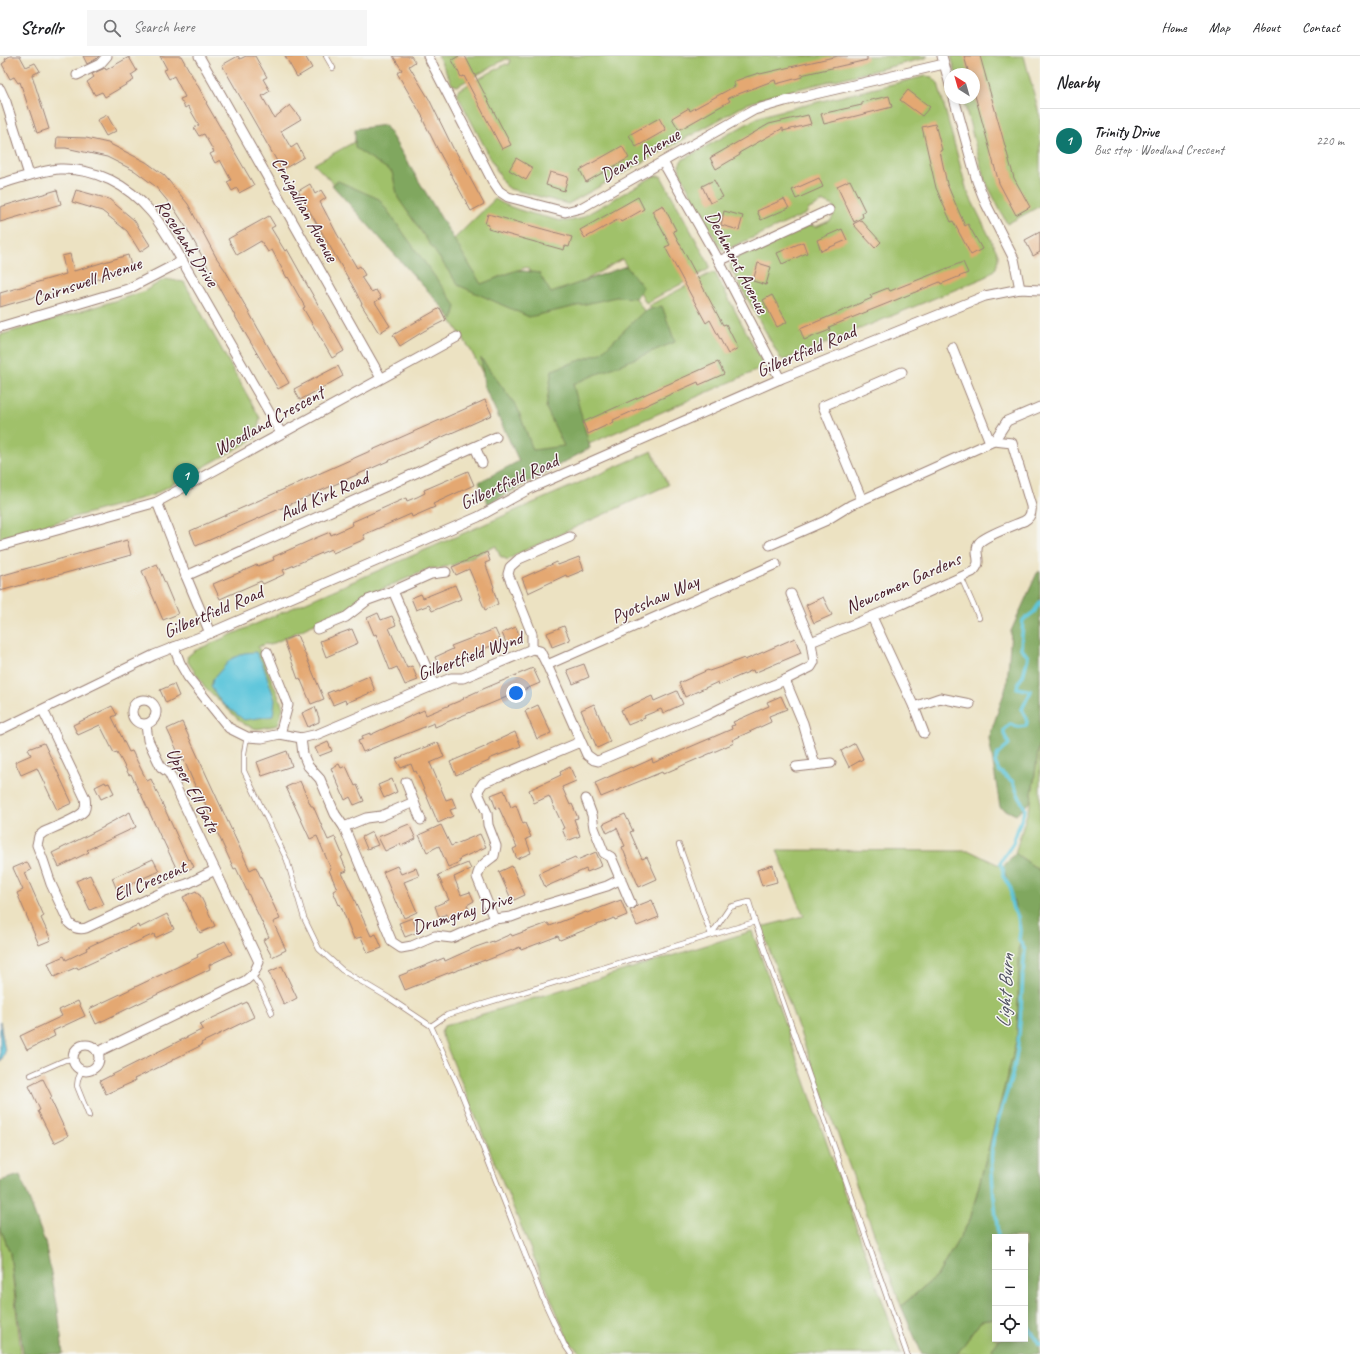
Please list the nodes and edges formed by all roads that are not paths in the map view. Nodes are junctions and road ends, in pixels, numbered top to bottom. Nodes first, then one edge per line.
1 (107, 56) edge
2 (199, 56) edge
3 (326, 56) edge
4 (428, 56) edge
5 (943, 60) edge
6 (333, 68) dead end
7 (77, 75) dead end
8 (0, 88) edge
9 (3, 103) edge
10 (956, 104) edge
11 (663, 162) junction
12 (29, 175) junction
13 (0, 184) edge
14 (829, 210) dead end
15 (182, 261) junction
16 (719, 261) junction
17 (1020, 289) junction
18 (1040, 290) edge
19 (0, 327) edge
20 (457, 337) dead end
21 (952, 347) dead end
22 (902, 372) dead end
23 (381, 378) junction
24 (780, 379) junction
25 (1040, 407) edge
26 (280, 433) junction
27 (496, 437) dead end
28 (992, 441) junction
29 (475, 447) junction
30 (482, 463) dead end
31 (862, 500) junction
32 (157, 502) junction
33 (570, 537) dead end
34 (0, 546) edge
35 (770, 546) dead end
36 (776, 564) dead end
37 (446, 572) dead end
38 (186, 576) junction
39 (961, 577) junction
40 (393, 591) junction
41 (791, 594) dead end
42 (872, 617) junction
43 (980, 618) dead end
44 (317, 629) dead end
45 (210, 633) junction
46 (811, 642) junction
47 (174, 647) junction
48 (532, 649) junction
49 (267, 652) dead end
50 (547, 665) junction
51 (785, 680) junction
52 (434, 685) junction
53 (970, 704) dead end
54 (914, 707) junction
55 (42, 710) junction
56 (146, 725) dead end
57 (0, 730) edge
58 (924, 733) dead end
59 (280, 734) junction
60 (247, 737) junction
61 (301, 738) junction
62 (580, 742) junction
63 (831, 763) dead end
64 (815, 765) junction
65 (796, 767) dead end
66 (406, 782) dead end
67 (586, 799) dead end
68 (414, 802) junction
69 (421, 820) dead end
70 (344, 827) junction
71 (679, 845) dead end
72 (215, 870) junction
73 (621, 879) junction
74 (631, 904) dead end
75 (494, 919) junction
76 (755, 922) junction
77 (711, 935) junction
78 (252, 975) junction
79 (272, 1013) dead end
80 (431, 1026) junction
81 (98, 1052) junction
82 (73, 1059) junction
83 (82, 1070) junction
84 (31, 1075) dead end
85 (89, 1116) dead end
86 (571, 1354) edge
87 (907, 1354) edge

1 - 7 street
2 - 23 street, Craigallian Avenue
3 - 6 lane
4 - 11 street, Deans Avenue
5 - 11 street, Deans Avenue
8 - 9 street
9 - 12 street
10 - 17 street
11 - 16 street, Dechmont Avenue
12 - 13 street, Rosebank Drive
12 - 15 street, Rosebank Drive
14 - 16 street
15 - 19 street, Cairnswell Avenue
15 - 26 street, Rosebank Drive
16 - 24 street, Dechmont Avenue
17 - 18 street, Gilbertfield Road
17 - 24 street, Gilbertfield Road
20 - 23 street, Woodland Crescent
21 - 28 street
22 - 31 street
23 - 26 street, Woodland Crescent
24 - 45 street, Gilbertfield Road
25 - 28 street
26 - 32 street, Woodland Crescent
27 - 29 street, Auld Kirk Road
28 - 31 street
28 - 39 street, Newcomen Gardens
29 - 30 street
29 - 38 street, Auld Kirk Road
31 - 35 street
32 - 34 street, Woodland Crescent
32 - 38 street
33 - 48 street
36 - 50 street, Pyotshaw Way
37 - 40 street
38 - 45 street
39 - 42 street, Newcomen Gardens
39 - 43 lane
40 - 44 street
40 - 52 street
41 - 46 street, Gilbertfield Wynd
42 - 46 street, Newcomen Gardens
42 - 54 street
45 - 47 street, Gilbertfield Road
46 - 51 street, Gilbertfield Wynd
47 - 55 street, Gilbertfield Road
47 - 60 street, Gilbertfield Wynd
48 - 50 street, Gilbertfield Wynd
48 - 52 street, Gilbertfield Wynd
49 - 59 street
50 - 62 street, Gilbertfield Wynd
51 - 62 street, Gilbertfield Wynd
51 - 64 street
52 - 61 street, Gilbertfield Wynd
53 - 54 street
54 - 58 street
55 - 57 street, Gilbertfield Road
55 - 72 street, Ell Crescent
56 - 72 street, Upper Ell Gate
59 - 60 street, Gilbertfield Wynd
59 - 61 street, Gilbertfield Wynd
60 - 80 lane
61 - 70 street, Drumgray Drive
62 - 75 street
63 - 64 street
64 - 65 street
66 - 68 street
67 - 73 street
68 - 69 street
68 - 70 street
70 - 75 street, Drumgray Drive
71 - 77 lane
72 - 78 street, Ell Crescent
73 - 74 street
73 - 75 street, Drumgray Drive
76 - 77 lane
76 - 77 lane
76 - 87 lane
77 - 80 lane
78 - 79 lane
78 - 81 street
80 - 86 lane
81 - 82 street
81 - 83 street
82 - 83 street
82 - 84 lane
83 - 85 lane

